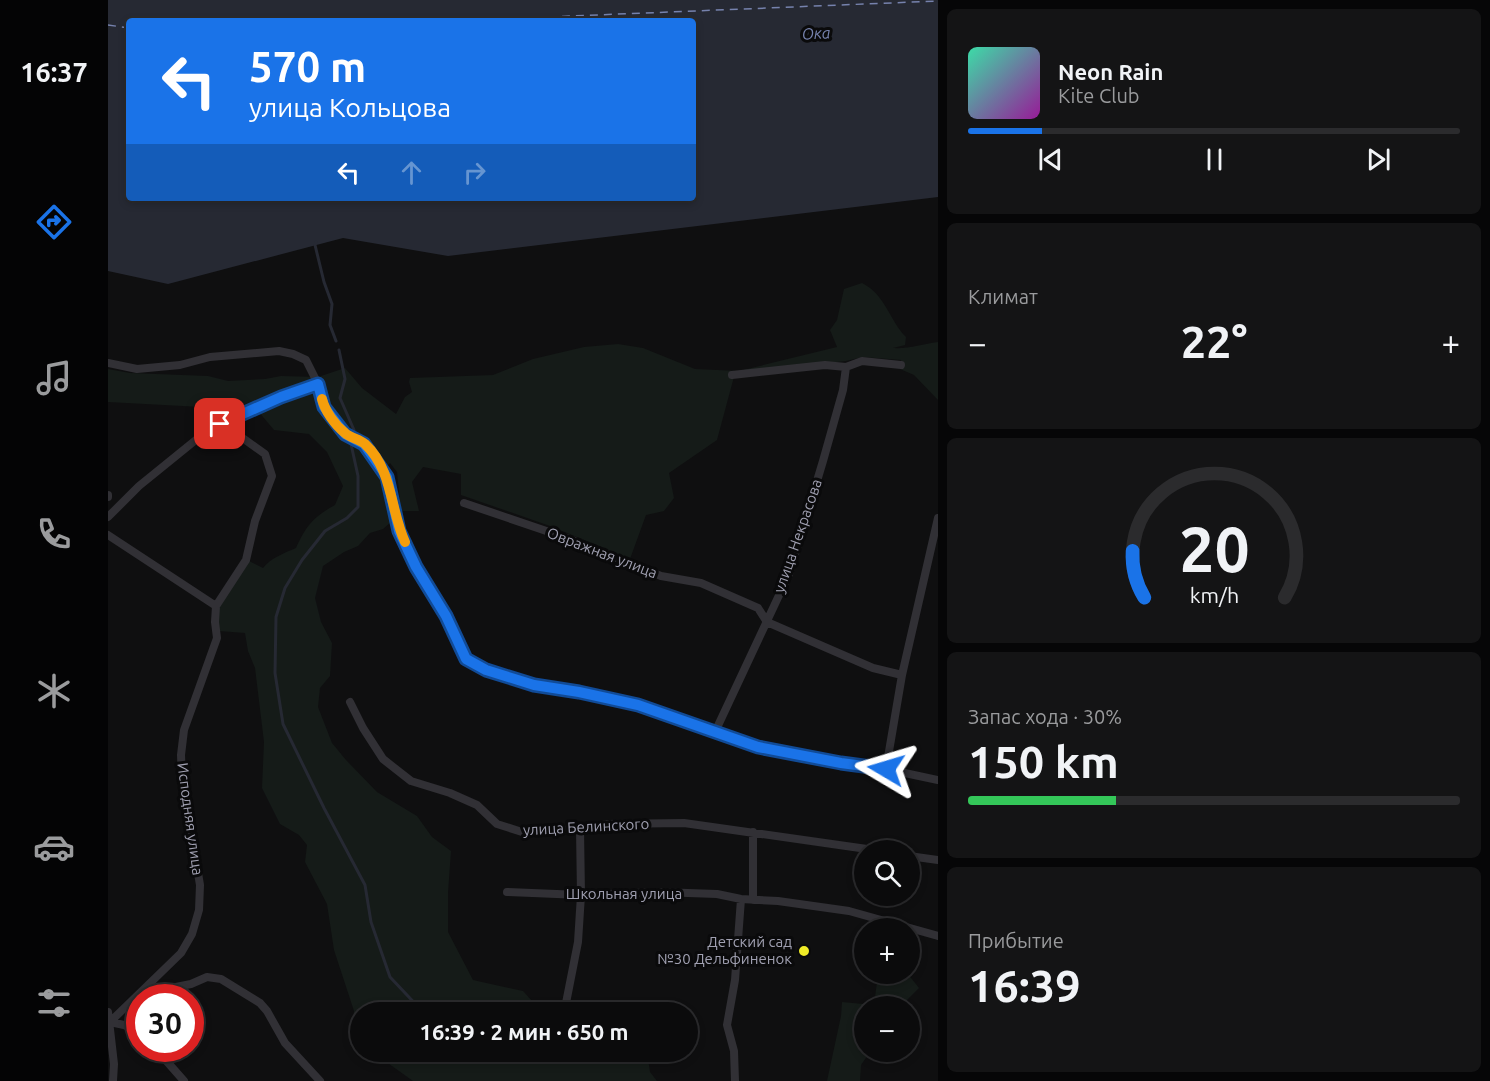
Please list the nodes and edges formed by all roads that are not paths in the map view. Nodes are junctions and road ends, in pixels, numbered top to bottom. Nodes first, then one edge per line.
1 (108, 363) edge
2 (901, 364) dead end
3 (846, 367) junction
4 (732, 375) dead end
5 (318, 384) junction
6 (243, 439) dead end
7 (464, 503) dead end
8 (108, 517) edge
9 (938, 518) edge
10 (108, 535) edge
11 (216, 606) junction
12 (766, 622) junction
13 (902, 675) junction
14 (350, 702) dead end
15 (715, 732) junction
16 (886, 769) junction
17 (938, 780) edge
18 (580, 830) junction
19 (753, 831) junction
20 (854, 847) edge
21 (920, 858) edge
22 (938, 860) edge
23 (507, 892) dead end
24 (581, 895) junction
25 (741, 899) junction
26 (753, 900) junction
27 (938, 936) edge
28 (150, 984) edge
29 (191, 984) edge
30 (566, 1002) edge
31 (126, 1007) edge
32 (108, 1012) edge
33 (110, 1022) junction
34 (126, 1026) edge
35 (167, 1062) edge
36 (112, 1081) edge
37 (184, 1081) edge
38 (320, 1081) edge
39 (735, 1081) edge

1 - 5 street
2 - 3 street
3 - 4 street
3 - 12 street, улица Некрасова
5 - 8 street
5 - 15 street
6 - 11 street
7 - 12 street, Овражная улица
9 - 13 street
10 - 11 street
11 - 28 street, Исподняя улица
12 - 13 street, Овражная улица
12 - 15 street, улица Некрасова
13 - 16 street
14 - 18 street, улица Белинского
15 - 16 street
16 - 17 street
18 - 19 street, улица Белинского
18 - 24 street
19 - 20 street, улица Белинского
19 - 26 street
21 - 22 street
23 - 24 street, Школьная улица
24 - 25 street, Школьная улица
24 - 30 street
25 - 26 street, Школьная улица
25 - 39 street
26 - 27 street, Школьная улица
29 - 38 street
31 - 33 street, Исподняя улица
32 - 33 street
33 - 34 street
33 - 36 street
35 - 37 street

